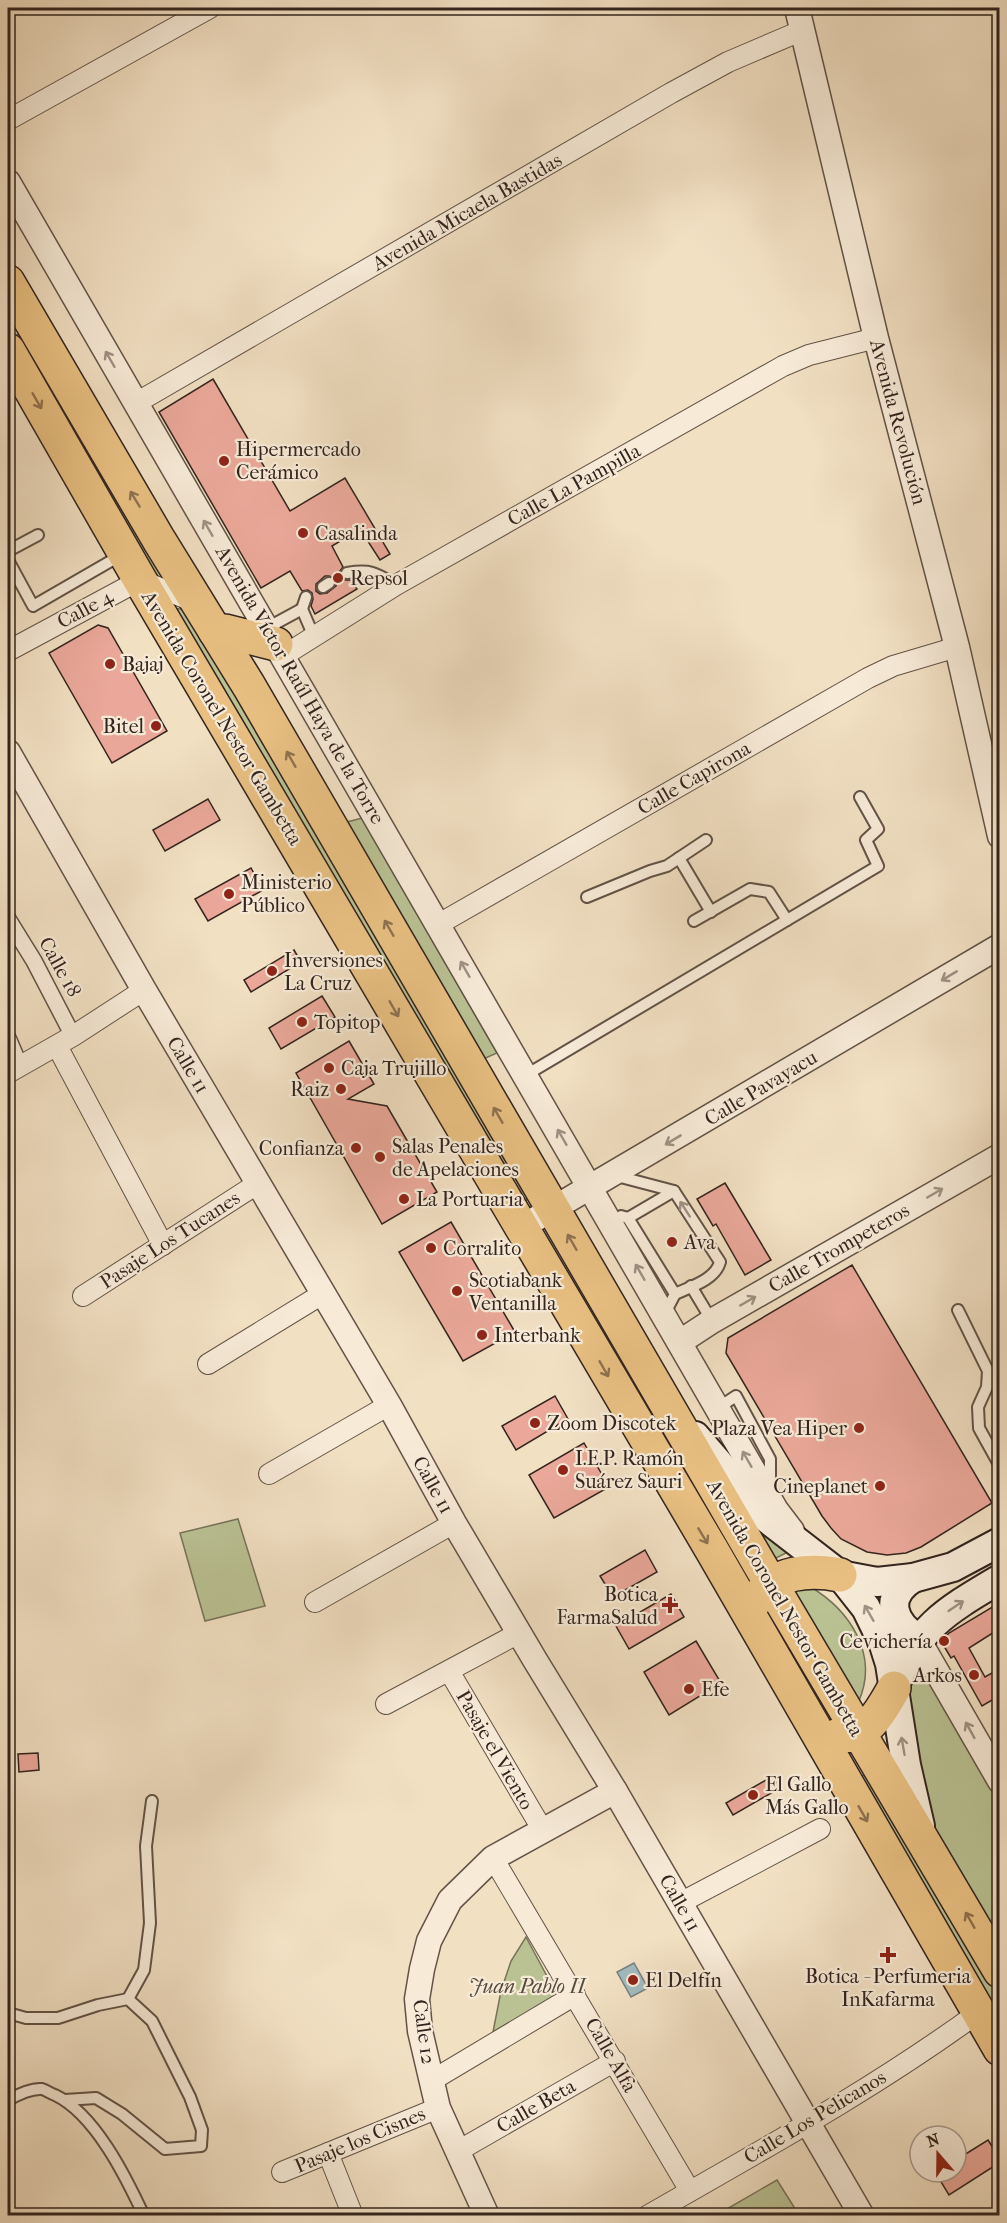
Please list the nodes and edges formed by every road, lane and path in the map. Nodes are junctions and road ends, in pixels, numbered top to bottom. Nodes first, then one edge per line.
1 (210, 8) edge
2 (800, 19) edge
3 (8, 120) edge
4 (8, 182) edge
5 (11, 295) edge
6 (21, 331) edge
7 (876, 338) junction
8 (8, 350) edge
9 (136, 403) junction
10 (38, 535) dead end
11 (8, 551) edge
12 (8, 560) edge
13 (132, 566) junction
14 (347, 573) dead end
15 (396, 585) junction
16 (306, 597) dead end
17 (197, 603) junction
18 (302, 609) junction
19 (215, 631) junction
20 (314, 637) junction
21 (275, 643) junction
22 (957, 647) junction
23 (8, 651) edge
24 (8, 752) edge
25 (860, 797) dead end
26 (999, 836) edge
27 (706, 840) dead end
28 (679, 858) junction
29 (587, 897) dead end
30 (711, 912) junction
31 (8, 919) edge
32 (787, 920) junction
33 (694, 921) dead end
34 (439, 924) junction
35 (999, 946) edge
36 (144, 990) junction
37 (8, 1038) edge
38 (65, 1041) junction
39 (14, 1069) edge
40 (526, 1075) junction
41 (999, 1156) edge
42 (613, 1175) junction
43 (257, 1184) junction
44 (591, 1188) junction
45 (674, 1191) junction
46 (553, 1210) junction
47 (605, 1211) junction
48 (628, 1218) junction
49 (522, 1227) junction
50 (163, 1245) junction
51 (691, 1286) junction
52 (324, 1293) junction
53 (83, 1296) dead end
54 (670, 1305) junction
55 (958, 1310) dead end
56 (712, 1321) junction
57 (680, 1342) junction
58 (208, 1364) dead end
59 (389, 1405) junction
60 (667, 1405) junction
61 (999, 1466) edge
62 (269, 1474) dead end
63 (454, 1523) junction
64 (999, 1542) edge
65 (801, 1544) junction
66 (840, 1575) junction
67 (913, 1578) junction
68 (999, 1579) edge
69 (771, 1584) junction
70 (315, 1602) dead end
71 (757, 1630) junction
72 (519, 1633) junction
73 (918, 1639) junction
74 (449, 1671) junction
75 (894, 1688) junction
76 (386, 1704) dead end
77 (859, 1734) junction
78 (999, 1781) edge
79 (615, 1791) junction
80 (152, 1801) dead end
81 (542, 1829) junction
82 (820, 1829) dead end
83 (925, 1844) junction
84 (493, 1858) junction
85 (680, 1903) junction
86 (999, 1971) edge
87 (575, 1995) junction
88 (128, 1999) junction
89 (8, 2013) edge
90 (979, 2013) junction
91 (999, 2049) edge
92 (615, 2061) junction
93 (431, 2082) junction
94 (8, 2100) edge
95 (65, 2100) junction
96 (438, 2108) junction
97 (809, 2123) junction
98 (458, 2151) junction
99 (328, 2153) junction
100 (282, 2172) dead end
101 (690, 2191) junction
102 (144, 2216) edge
103 (353, 2216) edge
104 (487, 2216) edge
105 (647, 2216) edge
106 (862, 2216) edge

1 - 3 street
2 - 7 street, Avenida Revolución
2 - 9 street, Avenida Micaela Bastidas
9 -> 4 street, Avenida Víctor Raúl Haya de la Torre
5 - 6 highway, Avenida Coronel Nestor Gambetta
17 -> 6 highway, Avenida Coronel Nestor Gambetta
7 - 15 street, Calle La Pampilla
7 - 22 street, Avenida Revolución
8 -> 13 highway, Avenida Coronel Nestor Gambetta
21 -> 9 street, Avenida Víctor Raúl Haya de la Torre
10 - 11 lane
12 - 13 lane
13 - 17 street
13 - 23 street, Calle 4
13 -> 49 highway, Avenida Coronel Nestor Gambetta
14 - 15 lane
15 - 20 street, Calle La Pampilla
16 - 18 lane
17 - 19 highway, Avenida Coronel Nestor Gambetta
18 - 20 lane
18 - 21 lane
19 - 21 highway
46 -> 19 highway, Avenida Coronel Nestor Gambetta
20 - 21 street, Calle La Pampilla
21 - 34 street, Avenida Víctor Raúl Haya de la Torre
22 - 26 street, Avenida Revolución
22 - 34 street, Calle Capirona
24 - 36 street, Calle 11
25 - 32 lane
27 - 28 lane
28 - 29 lane
28 - 30 lane
30 - 32 lane
30 - 33 lane
31 - 38 street, Calle 18
32 - 40 lane
40 -> 34 street, Avenida Víctor Raúl Haya de la Torre
35 -> 42 street, Calle Pavayacu
36 - 38 street
36 - 43 street, Calle 11
37 - 39 street
38 - 39 street
38 - 50 street
44 -> 40 street, Avenida Víctor Raúl Haya de la Torre
56 -> 41 street, Calle Trompeteros
42 - 44 street, Calle Pavayacu
42 - 45 lane
43 - 50 street, Pasaje Los Tucanes
43 - 52 street, Calle 11
44 - 46 street, Calle Pavayacu
44 - 47 street, Avenida Víctor Raúl Haya de la Torre
45 - 48 lane
51 -> 45 lane
46 - 49 street, Calle Pavayacu
60 -> 46 highway, Avenida Coronel Nestor Gambetta
47 - 48 lane
54 -> 47 street, Avenida Víctor Raúl Haya de la Torre
48 - 54 lane
49 -> 71 highway, Avenida Coronel Nestor Gambetta
50 - 53 street, Pasaje Los Tucanes
51 - 54 lane
51 - 56 lane
52 - 58 street
52 - 59 street, Calle 11
54 - 57 street, Avenida Víctor Raúl Haya de la Torre
55 - 61 lane
56 - 57 street, Calle Trompeteros
65 -> 57 street, Avenida Víctor Raúl Haya de la Torre
59 - 62 street
59 - 63 street, Calle 11
60 - 65 main road
60 - 69 highway, Avenida Coronel Nestor Gambetta
63 - 70 street
63 - 72 street, Calle 11
64 - 67 main road
65 - 66 main road
66 - 67 main road
66 - 69 highway
75 -> 66 main road
67 - 73 main road
73 -> 68 main road
69 - 71 highway
69 - 77 highway, Avenida Coronel Nestor Gambetta
71 - 77 highway
71 -> 90 highway, Avenida Coronel Nestor Gambetta
72 - 74 street
72 - 79 street, Calle 11
73 - 75 main road
78 -> 73 street
74 - 76 street
74 - 81 street, Pasaje el Viento
75 - 77 highway
83 -> 75 main road
77 - 83 highway, Avenida Coronel Nestor Gambetta
79 - 81 street, Calle 12
79 - 85 street, Calle 11
80 - 88 lane
81 - 84 street, Calle 12
82 - 85 street
86 -> 83 highway, Avenida Coronel Nestor Gambetta
84 - 87 street, Calle Alfa
84 - 93 street, Calle 12
85 - 97 street, Calle 11
87 - 92 street, Calle Alfa
87 - 93 street
88 - 89 lane
88 - 95 lane
90 - 91 highway, Avenida Coronel Nestor Gambetta
90 - 97 street, Calle Los Pelicanos
92 - 98 street, Calle Beta
92 - 101 street, Calle Alfa
93 - 96 street, Calle 12
94 - 95 lane
95 - 102 lane
96 - 98 street, Calle 12
96 - 99 street, Pasaje los Cisnes
97 - 101 street, Calle Los Pelicanos
97 - 106 street, Calle 11
98 - 104 street, Calle 12
99 - 100 street, Pasaje los Cisnes
99 - 103 street
101 - 105 street, Calle Los Pelicanos

